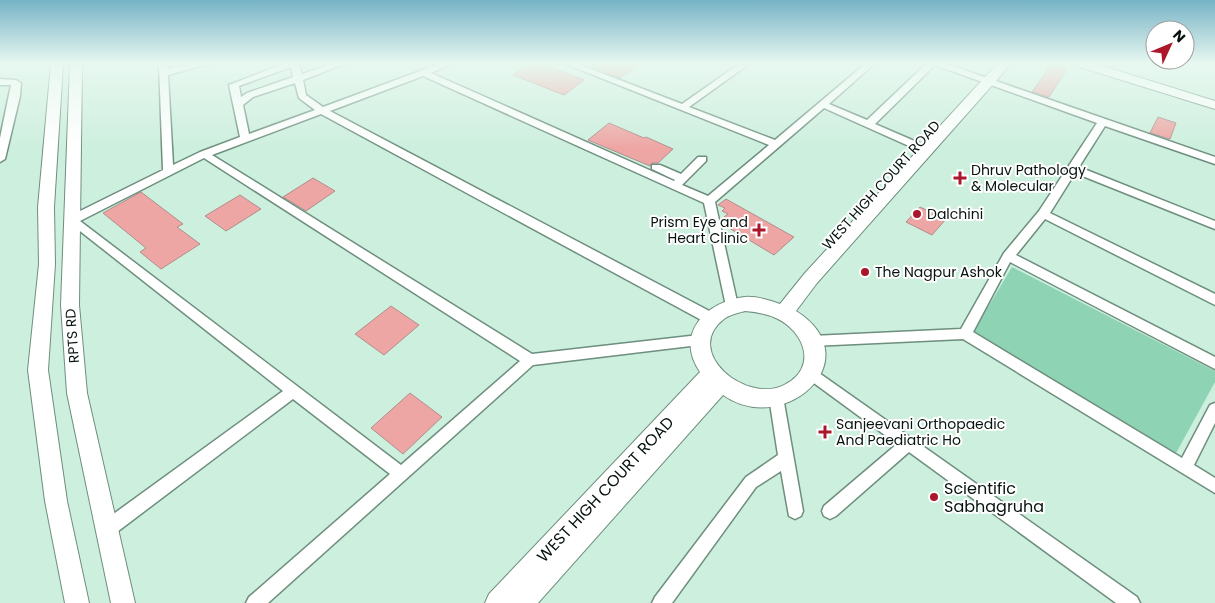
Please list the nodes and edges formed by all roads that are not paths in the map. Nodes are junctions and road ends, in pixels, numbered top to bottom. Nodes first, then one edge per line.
1 (16, 92) edge
2 (55, 92) edge
3 (75, 92) edge
4 (164, 92) edge
5 (236, 92) edge
6 (258, 92) edge
7 (301, 92) edge
8 (370, 92) edge
9 (468, 92) edge
10 (642, 92) edge
11 (703, 92) edge
12 (836, 92) edge
13 (902, 92) edge
14 (970, 92) edge
15 (973, 92) edge
16 (1020, 92) edge
17 (1174, 92) edge
18 (1191, 92) edge
19 (1215, 100) edge
20 (238, 104) junction
21 (822, 104) junction
22 (1215, 105) edge
23 (682, 108) junction
24 (321, 110) junction
25 (1103, 122) junction
26 (868, 125) junction
27 (245, 139) junction
28 (776, 144) junction
29 (915, 145) junction
30 (204, 154) junction
31 (0, 159) edge
32 (702, 160) dead end
33 (1215, 161) edge
34 (656, 166) dead end
35 (1073, 168) junction
36 (168, 173) junction
37 (679, 183) junction
38 (709, 201) junction
39 (1043, 214) junction
40 (72, 220) junction
41 (1215, 225) edge
42 (1008, 256) junction
43 (1215, 300) edge
44 (732, 306) junction
45 (777, 310) junction
46 (710, 318) junction
47 (965, 334) junction
48 (699, 340) junction
49 (812, 341) junction
50 (530, 360) junction
51 (1215, 363) edge
52 (812, 374) junction
53 (716, 379) junction
54 (293, 391) junction
55 (776, 397) junction
56 (1215, 409) edge
57 (909, 443) junction
58 (785, 459) junction
59 (1185, 468) junction
60 (401, 474) junction
61 (1215, 486) edge
62 (795, 511) dead end
63 (830, 511) dead end
64 (107, 529) junction
65 (77, 603) edge
66 (124, 603) edge
67 (255, 603) edge
68 (498, 603) edge
69 (521, 603) edge
70 (661, 603) edge
71 (1131, 603) edge

1 - 31 street
2 - 65 street
3 - 40 street, RPTS RD
4 - 36 street
5 - 20 street
6 - 20 street
7 - 24 street
8 - 24 street
9 - 37 street
10 - 23 street
11 - 23 street
12 - 21 street
13 - 26 street
14 - 29 main road, WEST HIGH COURT ROAD
15 - 45 main road
16 - 25 street
17 - 22 street
18 - 19 street
20 - 27 street
21 - 26 street
21 - 28 street
23 - 28 street
24 - 27 street
24 - 46 street
25 - 33 street
25 - 35 street
26 - 29 street
27 - 30 street
28 - 38 street
29 - 45 main road, WEST HIGH COURT ROAD
30 - 36 street
30 - 50 street
32 - 37 street
34 - 37 street
35 - 39 street
35 - 41 street
36 - 40 street
37 - 38 street
38 - 44 street
39 - 42 street
39 - 43 street
40 - 54 street
40 - 64 street, RPTS RD
42 - 47 street
42 - 51 street
44 - 45 main road
44 - 46 main road
45 - 49 main road
46 - 48 main road
47 - 49 street
47 - 59 street
48 - 50 street
48 - 53 main road
49 - 52 main road
50 - 60 street
52 - 55 main road
52 - 57 street
53 - 55 main road
53 - 68 main road, WEST HIGH COURT ROAD
53 - 69 main road, WEST HIGH COURT ROAD
54 - 60 street
54 - 64 street
55 - 58 street
56 - 59 street
57 - 63 street
57 - 71 street
58 - 62 street
58 - 70 street
59 - 61 street
60 - 67 street
64 - 66 street, RPTS RD

